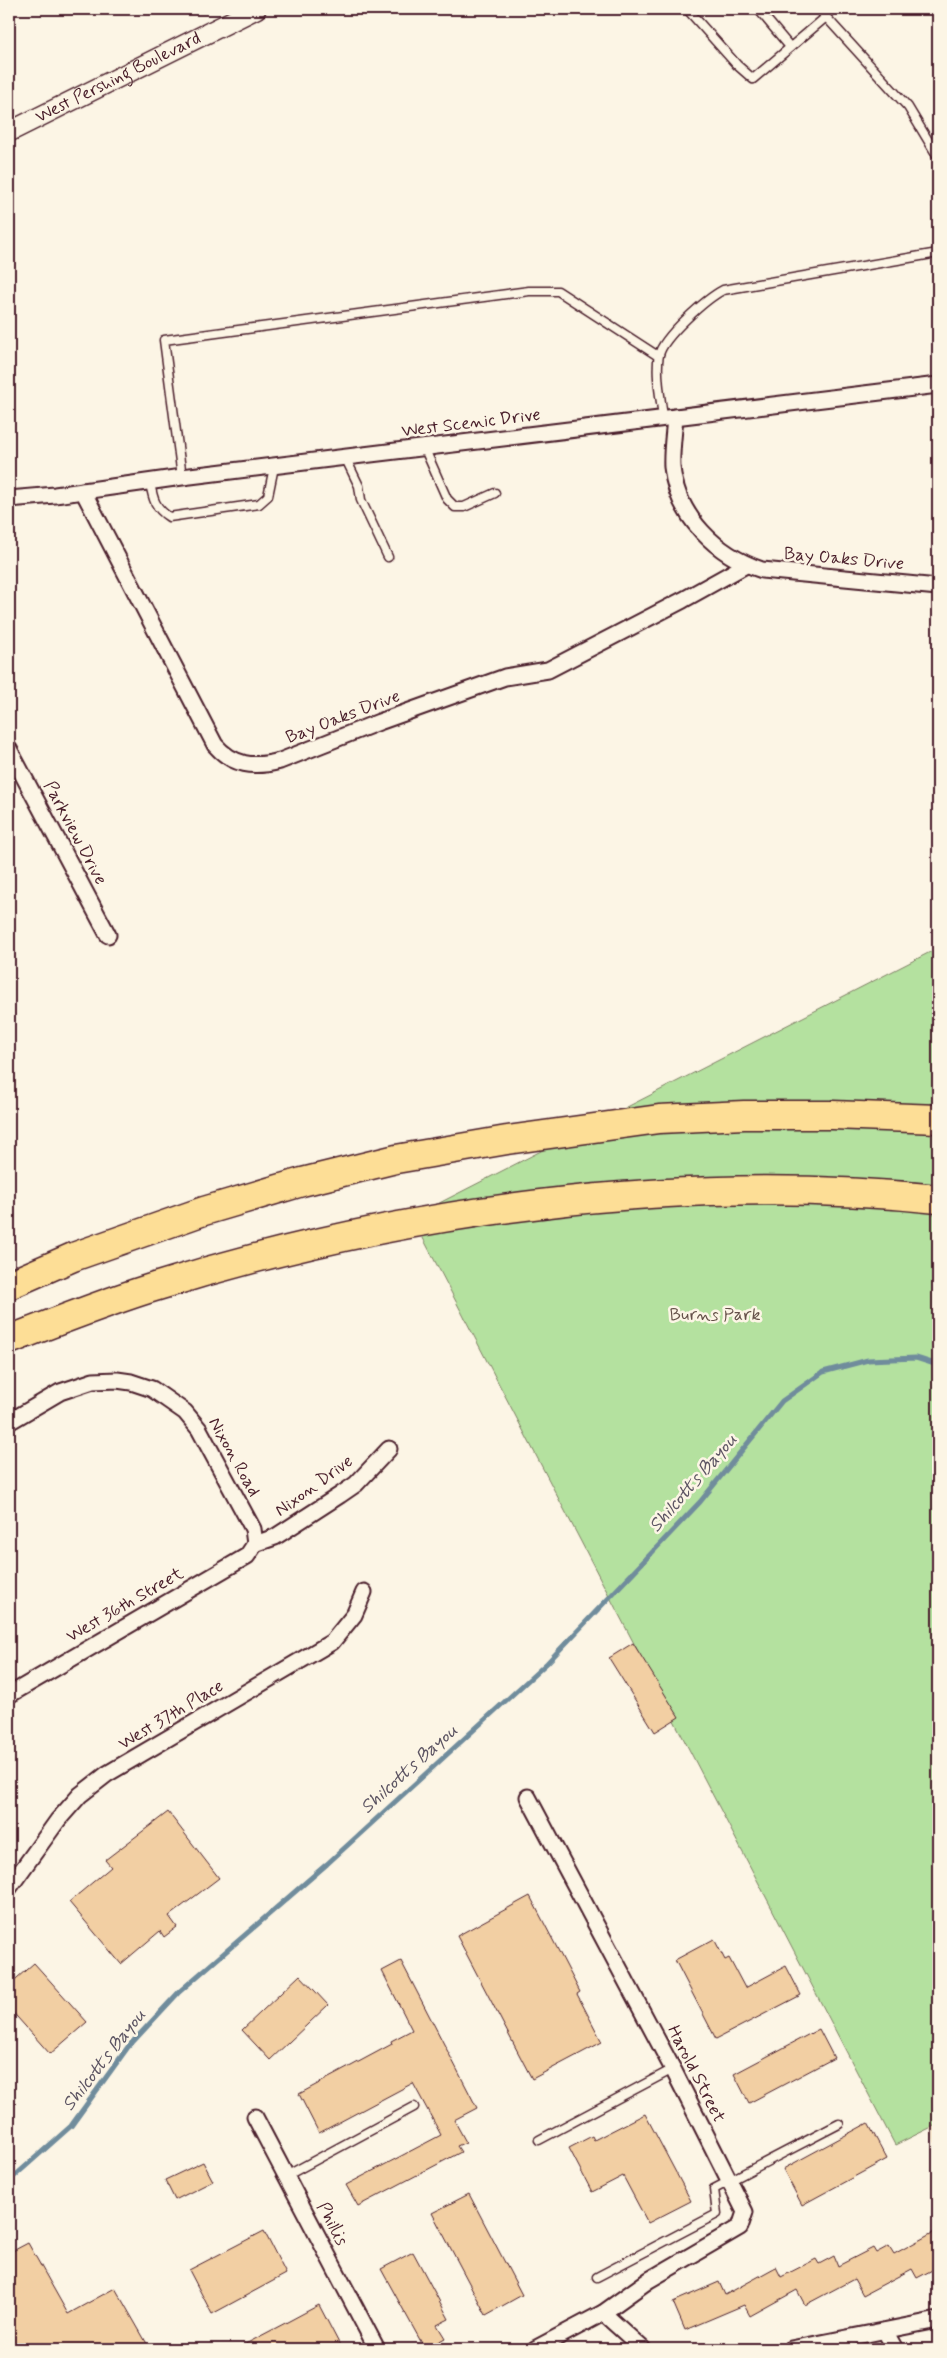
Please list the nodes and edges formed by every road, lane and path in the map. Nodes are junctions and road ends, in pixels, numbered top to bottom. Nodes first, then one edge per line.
1 (256, 9) edge
2 (687, 9) edge
3 (758, 9) edge
4 (819, 9) edge
5 (826, 16) junction
6 (790, 47) junction
7 (9, 132) edge
8 (938, 157) edge
9 (938, 253) edge
10 (658, 356) junction
11 (938, 385) edge
12 (669, 417) junction
13 (424, 448) junction
14 (345, 457) junction
15 (274, 467) junction
16 (182, 477) junction
17 (150, 483) junction
18 (83, 491) junction
19 (496, 493) dead end
20 (9, 499) edge
21 (388, 557) dead end
22 (746, 565) junction
23 (938, 587) edge
24 (9, 749) edge
25 (108, 935) dead end
26 (938, 1119) edge
27 (938, 1199) edge
28 (9, 1284) edge
29 (9, 1340) edge
30 (9, 1422) edge
31 (389, 1449) dead end
32 (255, 1544) junction
33 (364, 1592) dead end
34 (9, 1694) edge
35 (528, 1796) dead end
36 (9, 1888) edge
37 (673, 2069) junction
38 (414, 2107) dead end
39 (255, 2117) dead end
40 (839, 2124) dead end
41 (539, 2140) dead end
42 (286, 2176) junction
43 (730, 2181) junction
44 (597, 2277) dead end
45 (604, 2313) junction
46 (938, 2320) edge
47 (885, 2331) junction
48 (376, 2349) edge
49 (535, 2349) edge
50 (643, 2349) edge
51 (791, 2349) edge
52 (895, 2349) edge

1 - 7 street, West Pershing Boulevard
2 - 6 lane
3 - 6 lane
4 - 5 lane
5 - 6 lane
5 - 8 lane
9 - 10 lane
10 - 12 lane
10 - 16 lane
11 - 12 street, West Scenic Drive
12 - 13 street, West Scenic Drive
12 - 22 street, Bay Oaks Drive
13 - 14 street, West Scenic Drive
13 - 19 lane
14 - 15 street, West Scenic Drive
14 - 21 lane
15 - 16 street, West Scenic Drive
15 - 17 lane
16 - 17 street, West Scenic Drive
17 - 18 street, West Scenic Drive
18 - 20 street, West Scenic Drive
18 - 22 street, Bay Oaks Drive
22 - 23 street, Bay Oaks Drive
24 - 25 street, Parkview Drive
26 - 28 highway
27 - 29 highway
30 - 32 street, Nixon Road
31 - 32 street, Nixon Drive
32 - 34 street, West 36th Street
33 - 36 street, West 37th Place
35 - 37 street, Harold Street
37 - 41 lane
37 - 43 street, Harold Street
38 - 42 lane
39 - 42 street, Phillis
40 - 43 lane
42 - 48 street, Phillis
43 - 44 lane
43 - 45 street, Harold Street
45 - 49 street, Harold Street
45 - 50 street
46 - 47 street
47 - 51 street
47 - 52 street

